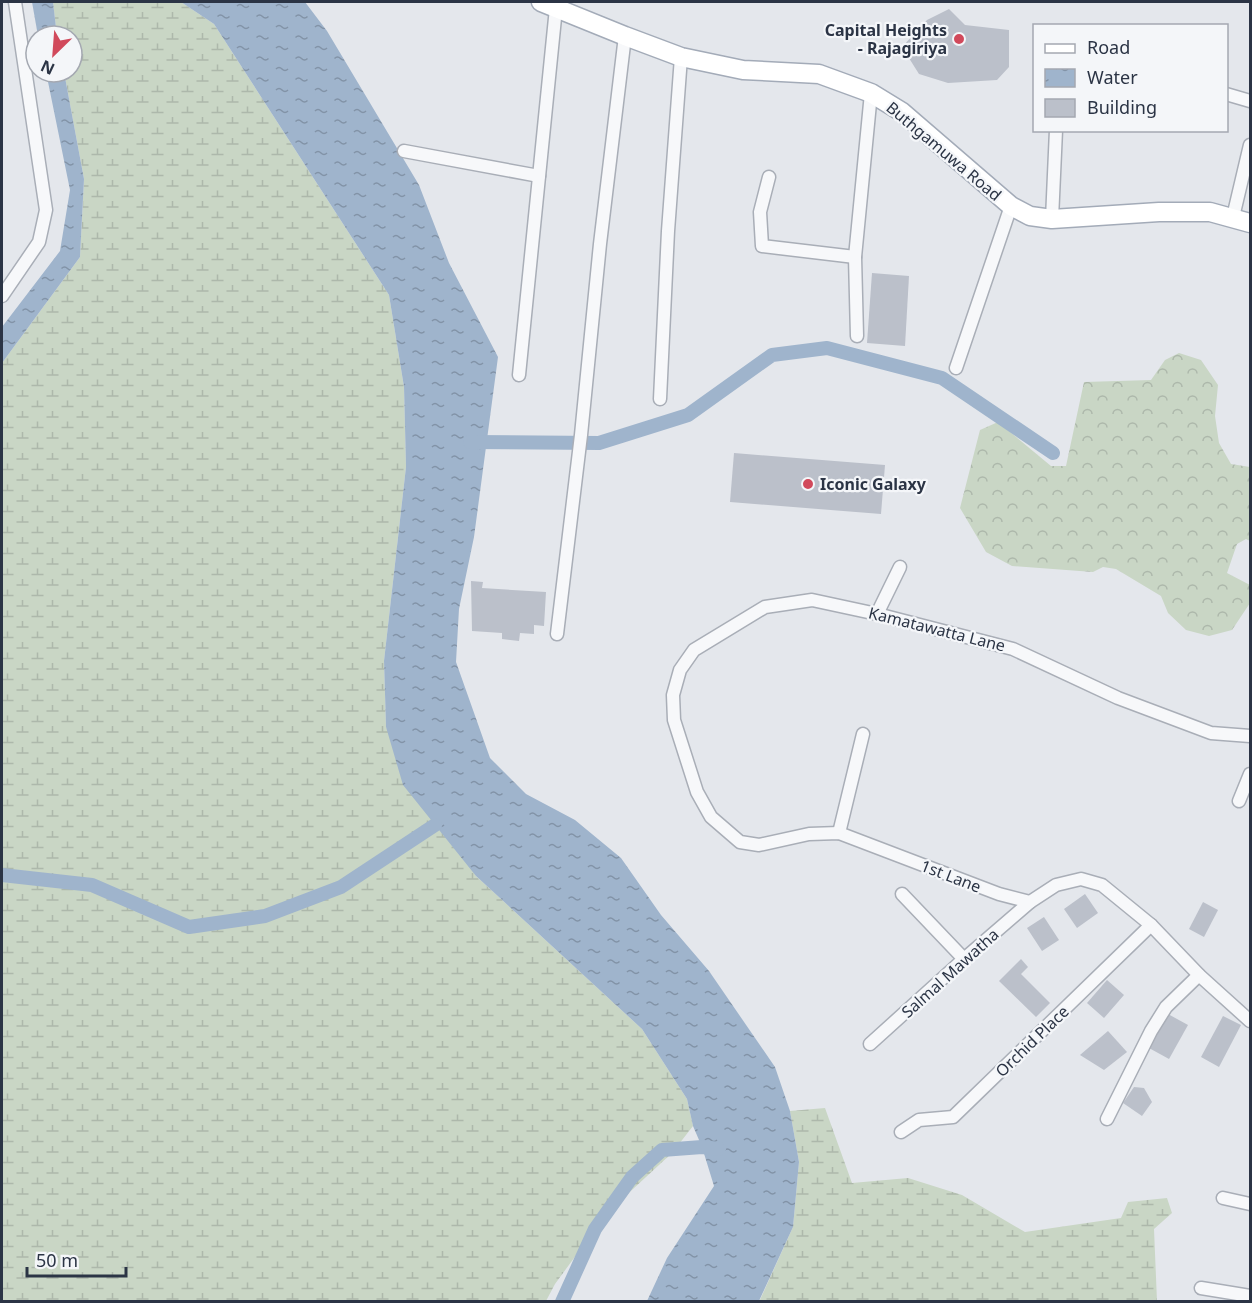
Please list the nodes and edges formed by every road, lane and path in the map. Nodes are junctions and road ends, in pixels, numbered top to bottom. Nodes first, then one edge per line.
1 (15, 2) edge
2 (548, 5) edge
3 (625, 36) junction
4 (681, 57) junction
5 (871, 93) junction
6 (1228, 94) edge
7 (1251, 101) edge
8 (1056, 132) edge
9 (1251, 145) edge
10 (404, 151) dead end
11 (539, 176) junction
12 (769, 177) dead end
13 (1011, 206) junction
14 (1052, 219) junction
15 (1242, 220) edge
16 (855, 257) junction
17 (2, 296) edge
18 (857, 336) dead end
19 (956, 368) dead end
20 (519, 375) dead end
21 (660, 399) dead end
22 (900, 567) dead end
23 (877, 614) junction
24 (557, 634) dead end
25 (674, 720) joint
26 (863, 734) dead end
27 (1251, 736) edge
28 (1251, 774) edge
29 (1239, 801) dead end
30 (839, 833) junction
31 (902, 894) dead end
32 (1030, 902) junction
33 (1151, 925) junction
34 (964, 959) junction
35 (1199, 975) junction
36 (1251, 1021) edge
37 (870, 1044) dead end
38 (1107, 1119) dead end
39 (902, 1132) dead end
40 (1223, 1198) dead end
41 (1251, 1204) edge
42 (1201, 1288) dead end
43 (1251, 1296) edge

1 - 17 street
2 - 3 main road, Buthgamuwa Road
2 - 11 street
3 - 4 main road, Buthgamuwa Road
3 - 24 street
4 - 5 main road, Buthgamuwa Road
4 - 21 street
5 - 13 main road, Buthgamuwa Road
5 - 16 street
6 - 7 street
8 - 14 street
9 - 15 street
10 - 11 street
11 - 20 street
12 - 16 street
13 - 14 main road, Buthgamuwa Road
13 - 19 street
14 - 15 main road, Buthgamuwa Road
16 - 18 street
22 - 23 street
23 - 25 street, Kamatawatta Lane
23 - 27 street, Kamatawatta Lane
25 - 30 street, 1st Lane
26 - 30 street
28 - 29 street
30 - 32 street, 1st Lane
31 - 34 street
32 - 33 street
32 - 34 street, Salmal Mawatha
33 - 35 street
33 - 39 street, Orchid Place
34 - 37 street, Salmal Mawatha
35 - 36 street
35 - 38 street
40 - 41 street
42 - 43 street

